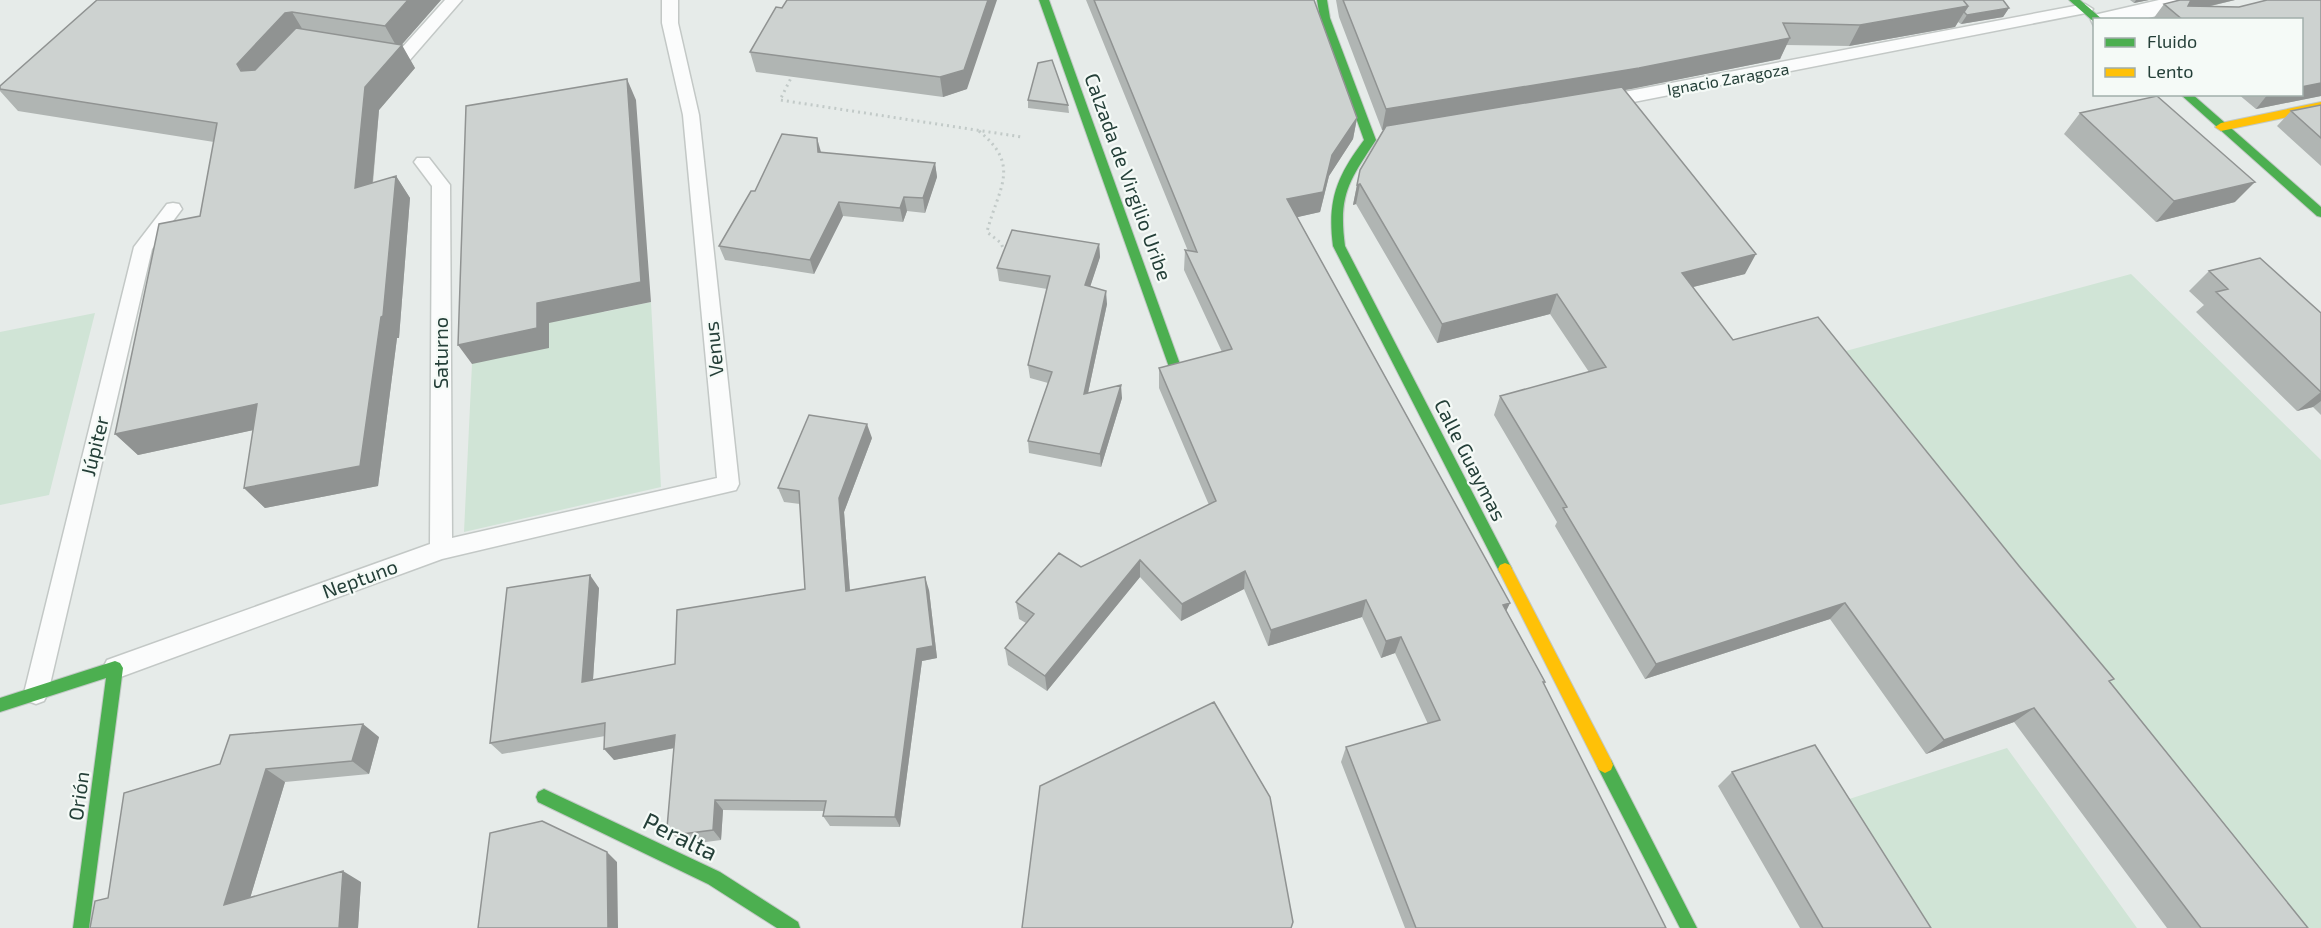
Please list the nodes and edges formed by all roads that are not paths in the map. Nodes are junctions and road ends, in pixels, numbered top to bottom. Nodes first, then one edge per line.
1 (454, 0) edge
2 (670, 0) edge
3 (1044, 0) edge
4 (1322, 0) edge
5 (2198, 11) edge
6 (2090, 12) edge
7 (360, 50) edge
8 (2187, 96) edge
9 (1588, 104) edge
10 (2321, 106) edge
11 (2222, 127) junction
12 (423, 162) dead end
13 (173, 208) dead end
14 (2321, 213) edge
15 (1175, 367) edge
16 (728, 484) joint
17 (441, 550) junction
18 (115, 668) junction
19 (36, 693) junction
20 (0, 705) edge
21 (544, 797) dead end
22 (81, 928) edge
23 (792, 928) edge
24 (1689, 928) edge

1 - 7 lane
2 - 16 lane, Venus
3 - 15 street, Calzada de Virgilio Uribe
4 - 24 street, Calle Guaymas
5 - 6 street
6 - 9 lane, Ignacio Zaragoza
8 - 11 street
10 - 11 street
11 - 14 street
12 - 17 lane, Saturno
13 - 19 lane, Júpiter
16 - 17 lane, Neptuno
17 - 18 lane, Neptuno
18 - 19 street, Neptuno
18 - 22 street, Orión
19 - 20 street, Neptuno
21 - 23 street, Peralta

